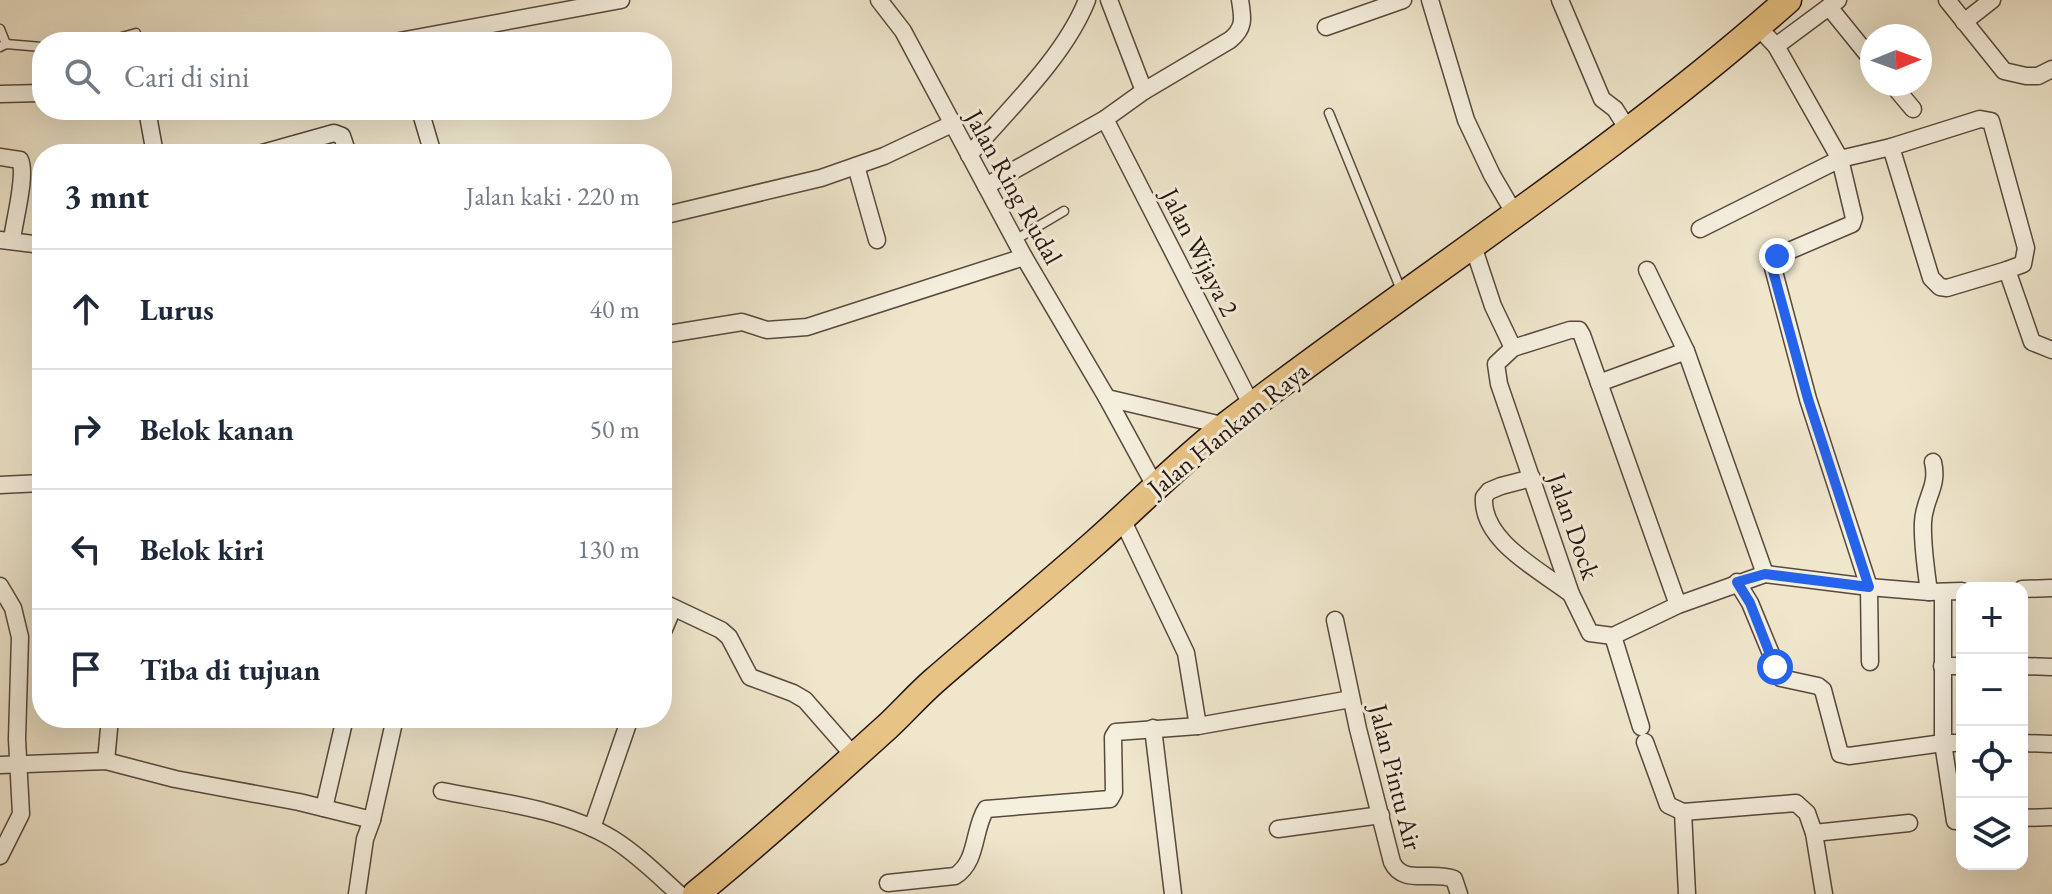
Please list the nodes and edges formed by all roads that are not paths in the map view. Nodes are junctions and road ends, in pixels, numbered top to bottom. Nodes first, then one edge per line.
1 (621, 0) edge
2 (879, 0) edge
3 (1087, 0) edge
4 (1109, 0) edge
5 (1240, 0) edge
6 (1403, 0) edge
7 (1430, 0) edge
8 (1560, 0) edge
9 (1788, 0) edge
10 (1947, 0) edge
11 (1992, 0) edge
12 (594, 3) edge
13 (1834, 3) edge
14 (1964, 22) junction
15 (1326, 27) dead end
16 (0, 29) edge
17 (448, 32) edge
18 (1767, 36) junction
19 (1860, 42) edge
20 (3, 45) edge
21 (32, 46) edge
22 (2052, 69) edge
23 (1144, 91) junction
24 (32, 93) edge
25 (0, 94) edge
26 (1902, 96) edge
27 (1913, 109) dead end
28 (1329, 113) dead end
29 (1105, 119) junction
30 (149, 120) edge
31 (423, 120) edge
32 (952, 124) junction
33 (1629, 131) junction
34 (153, 144) edge
35 (296, 144) edge
36 (345, 144) edge
37 (430, 144) edge
38 (1891, 147) junction
39 (969, 155) junction
40 (0, 157) edge
41 (1840, 159) junction
42 (856, 166) junction
43 (986, 186) junction
44 (1064, 211) dead end
45 (672, 214) edge
46 (1516, 216) junction
47 (1700, 229) dead end
48 (6, 240) edge
49 (877, 240) dead end
50 (1015, 240) junction
51 (32, 244) edge
52 (1473, 246) junction
53 (1024, 257) junction
54 (1647, 270) dead end
55 (2007, 270) junction
56 (1402, 294) junction
57 (672, 333) edge
58 (1510, 340) junction
59 (2052, 350) edge
60 (1686, 351) junction
61 (1599, 383) junction
62 (1107, 398) junction
63 (1252, 406) junction
64 (1226, 426) junction
65 (1933, 462) dead end
66 (1532, 478) junction
67 (32, 483) edge
68 (0, 485) edge
69 (1155, 486) junction
70 (1122, 519) junction
71 (1765, 574) junction
72 (1737, 582) junction
73 (1869, 587) junction
74 (2052, 588) edge
75 (2028, 589) edge
76 (1, 590) edge
77 (1956, 591) edge
78 (1936, 592) junction
79 (1571, 594) junction
80 (1678, 605) junction
81 (672, 607) edge
82 (1335, 620) dead end
83 (1613, 636) junction
84 (1870, 662) dead end
85 (1942, 666) junction
86 (1956, 666) edge
87 (2028, 666) edge
88 (2052, 667) edge
89 (1351, 699) junction
90 (1198, 726) junction
91 (109, 728) edge
92 (343, 728) edge
93 (393, 728) edge
94 (627, 728) edge
95 (1153, 728) junction
96 (1943, 743) junction
97 (1956, 743) edge
98 (2028, 743) edge
99 (2052, 744) edge
100 (854, 756) junction
101 (106, 761) junction
102 (0, 765) edge
103 (19, 765) junction
104 (442, 791) dead end
105 (324, 808) junction
106 (1683, 812) junction
107 (1381, 815) junction
108 (2052, 817) edge
109 (2028, 818) edge
110 (372, 820) junction
111 (1956, 821) edge
112 (1909, 823) dead end
113 (592, 828) junction
114 (1278, 829) dead end
115 (1814, 833) junction
116 (0, 856) edge
117 (888, 883) dead end
118 (357, 894) edge
119 (679, 894) edge
120 (696, 894) edge
121 (1173, 894) edge
122 (1459, 894) edge
123 (1687, 894) edge
124 (1824, 894) edge

1 - 12 street
2 - 32 street, Jalan Ring Rudal
3 - 39 street
4 - 23 street
5 - 23 street
6 - 15 street
7 - 46 street
8 - 33 street
9 - 18 main road, Jalan Hankam Raya
10 - 14 street
11 - 14 street
12 - 17 street
13 - 18 street
13 - 19 street
14 - 22 street
16 - 20 lane
18 - 33 main road, Jalan Hankam Raya
18 - 41 street
20 - 21 lane
23 - 29 street
24 - 25 street
26 - 27 street
28 - 56 lane
29 - 43 street
29 - 63 street, Jalan Wijaya 2
30 - 34 street
31 - 37 street
32 - 39 street, Jalan Ring Rudal
32 - 42 street
33 - 46 main road, Jalan Hankam Raya
35 - 36 street
38 - 41 street
38 - 55 street
38 - 55 street
39 - 43 street, Jalan Ring Rudal
40 - 48 street
41 - 47 street
41 - 73 street
42 - 45 street
42 - 49 street
43 - 50 street, Jalan Ring Rudal
44 - 50 lane
46 - 52 main road, Jalan Hankam Raya
48 - 51 street
50 - 53 street, Jalan Ring Rudal
52 - 56 main road, Jalan Hankam Raya
52 - 58 street
53 - 57 street
53 - 62 street, Jalan Ring Rudal
54 - 60 street
55 - 59 street
56 - 63 main road, Jalan Hankam Raya
58 - 61 street
58 - 66 street, Jalan Dock
60 - 61 street
60 - 71 street
61 - 80 street
62 - 64 street
62 - 69 street, Jalan Ring Rudal
63 - 64 main road, Jalan Hankam Raya
64 - 69 main road, Jalan Hankam Raya
65 - 78 street
66 - 79 street, Jalan Dock
66 - 79 street
67 - 68 street
69 - 70 main road, Jalan Hankam Raya
70 - 90 street
70 - 100 main road, Jalan Hankam Raya
71 - 72 street
71 - 73 street
72 - 80 street
72 - 96 street
73 - 78 street
73 - 84 street
74 - 75 street
76 - 103 street
77 - 78 street
78 - 85 street
79 - 83 street, Jalan Dock
80 - 83 street
81 - 100 street
82 - 89 street, Jalan Pintu Air
83 - 106 street
85 - 86 street
85 - 96 street
87 - 88 street
89 - 90 street
89 - 107 street, Jalan Pintu Air
90 - 95 street
91 - 101 street
92 - 105 street
93 - 110 street
94 - 113 street
95 - 117 street
95 - 121 street
96 - 97 street
96 - 111 street
98 - 99 street
100 - 120 main road, Jalan Hankam Raya
101 - 103 street
101 - 105 street
102 - 103 street
103 - 116 street
104 - 113 street
105 - 110 street
106 - 115 street
106 - 123 street
107 - 114 street
107 - 122 street, Jalan Pintu Air
108 - 109 street
110 - 118 street
112 - 115 street
113 - 119 street
115 - 124 street

